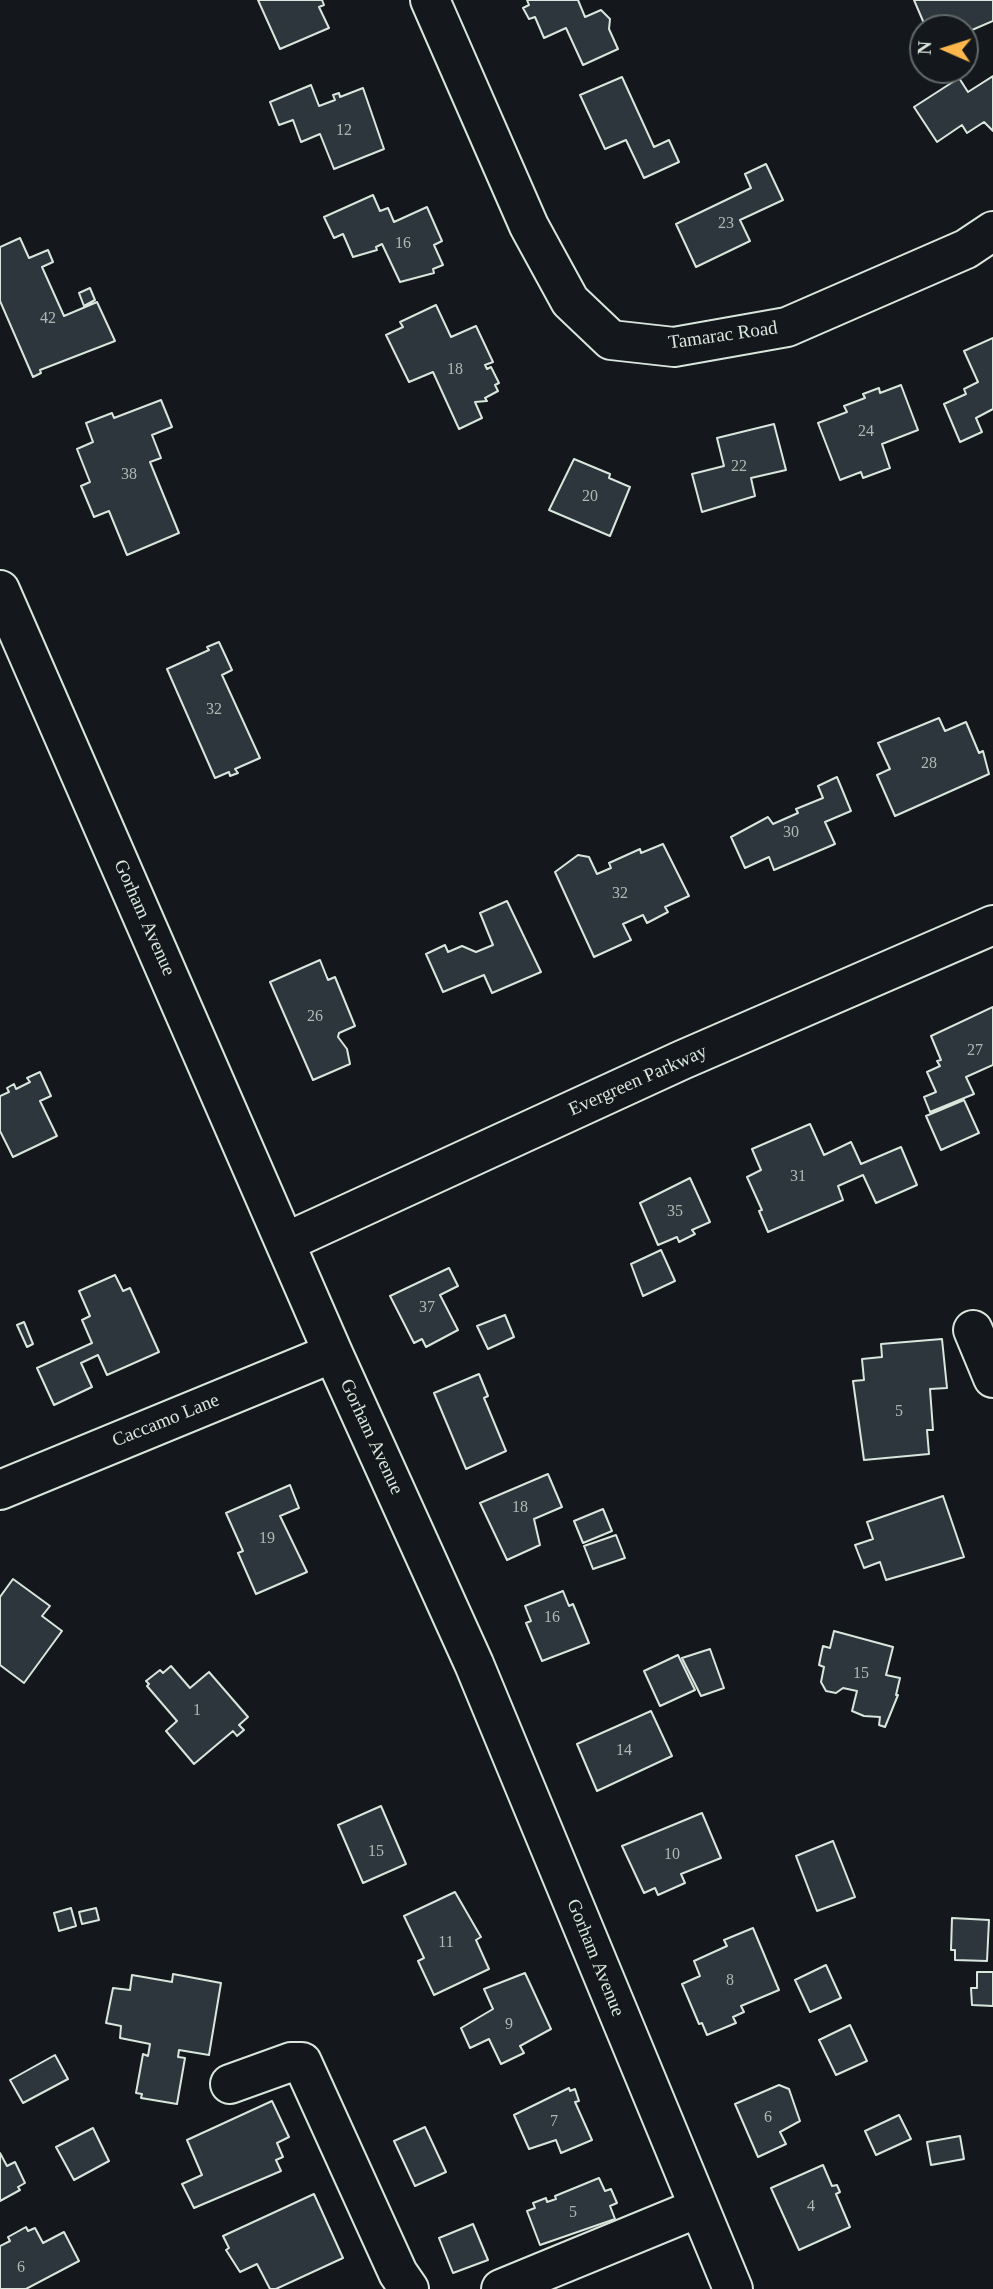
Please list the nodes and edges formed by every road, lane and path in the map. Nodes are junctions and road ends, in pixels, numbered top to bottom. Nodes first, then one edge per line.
1 (430, 0) edge
2 (993, 231) edge
3 (0, 590) edge
4 (993, 925) edge
5 (286, 1242) junction
6 (973, 1330) dead end
7 (333, 1353) junction
8 (993, 1378) edge
9 (0, 1490) edge
10 (230, 2084) dead end
11 (698, 2208) junction
12 (409, 2289) edge
13 (501, 2289) edge
14 (733, 2289) edge

1 - 2 street, Tamarac Road
3 - 5 street, Gorham Avenue
4 - 5 street, Evergreen Parkway
5 - 7 street, Gorham Avenue
6 - 8 street
7 - 9 street, Caccamo Lane
7 - 11 street, Gorham Avenue
10 - 12 street
11 - 13 street
11 - 14 street, Gorham Avenue

